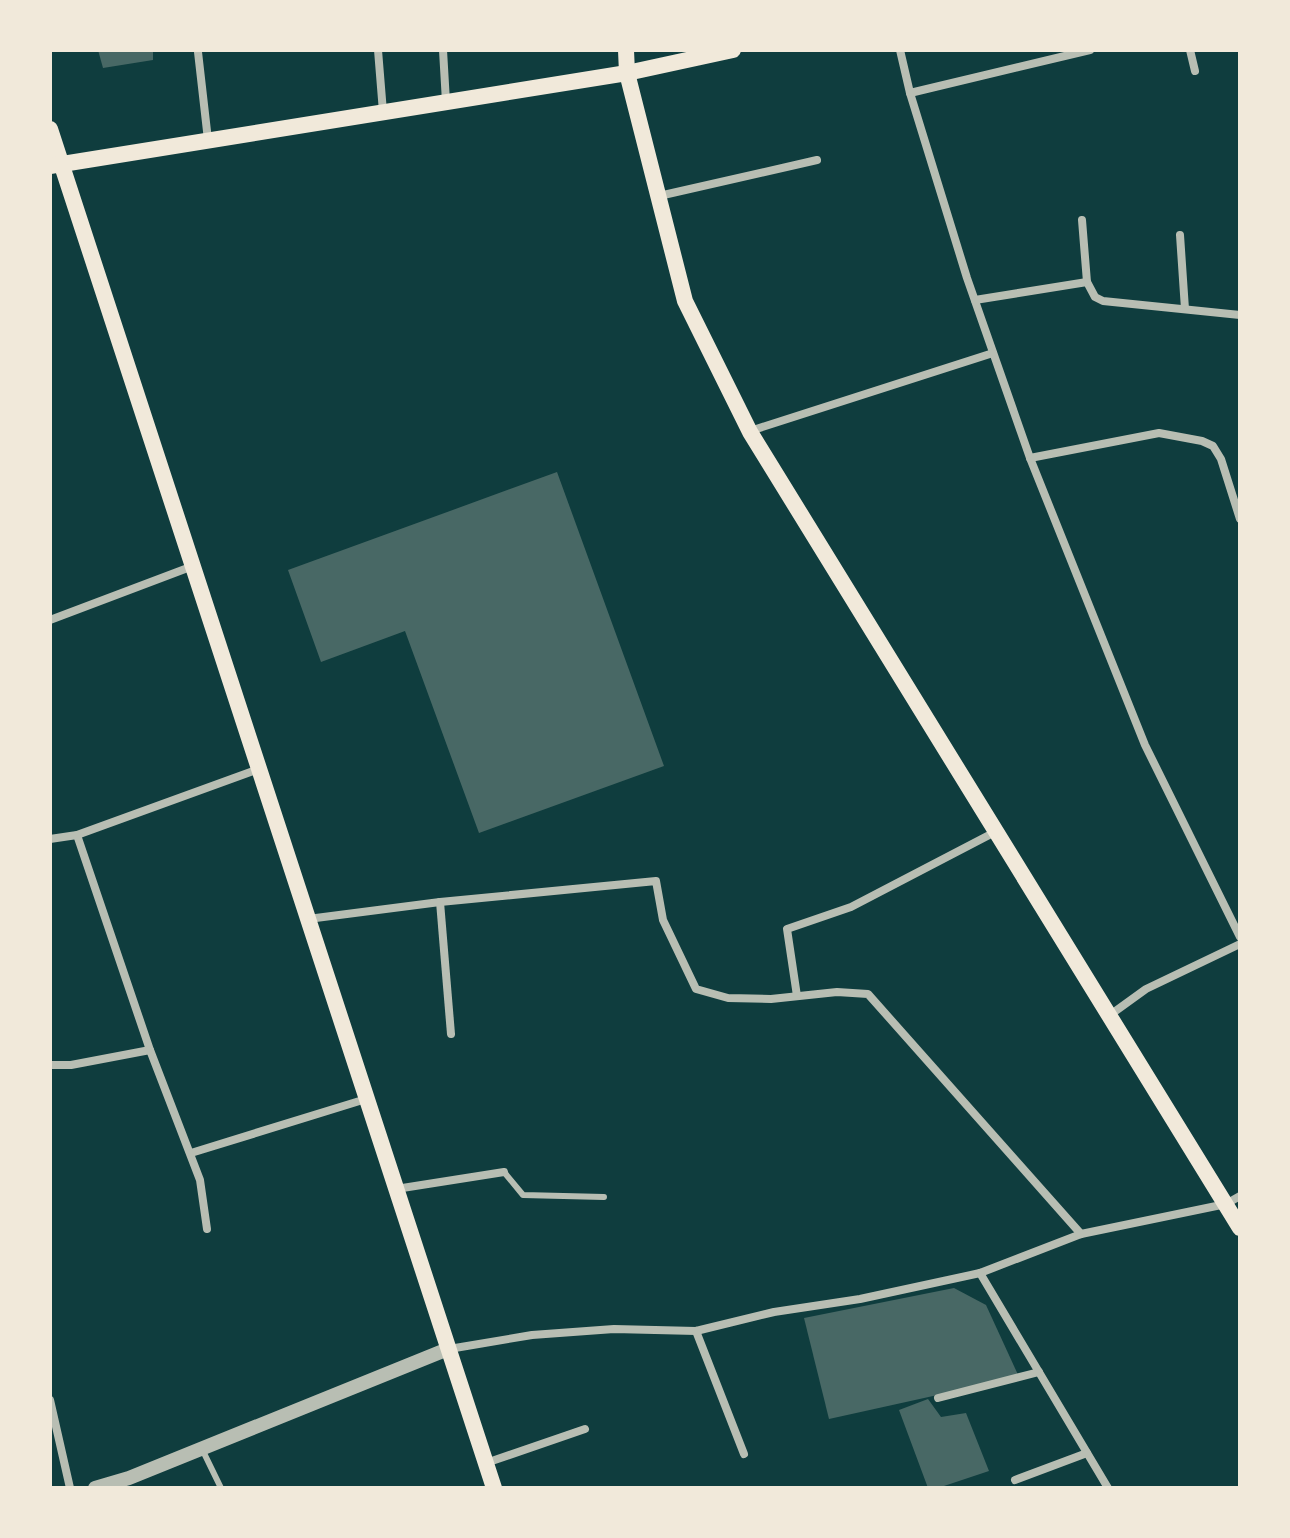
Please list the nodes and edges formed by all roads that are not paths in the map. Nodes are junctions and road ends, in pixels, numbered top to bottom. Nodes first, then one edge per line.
1 (378, 50) edge
2 (443, 50) edge
3 (626, 50) edge
4 (733, 50) edge
5 (900, 50) edge
6 (1090, 50) edge
7 (1190, 50) edge
8 (198, 52) dead end
9 (1195, 71) dead end
10 (627, 73) junction
11 (910, 93) junction
12 (446, 102) junction
13 (383, 112) junction
14 (50, 129) edge
15 (208, 140) junction
16 (817, 160) dead end
17 (56, 165) edge
18 (659, 196) junction
19 (1082, 220) dead end
20 (1180, 235) dead end
21 (1087, 282) junction
22 (975, 300) junction
23 (1185, 309) junction
24 (1240, 315) edge
25 (993, 353) junction
26 (750, 432) junction
27 (1030, 458) junction
28 (1240, 519) edge
29 (193, 566) junction
30 (50, 620) edge
31 (259, 769) junction
32 (996, 831) junction
33 (77, 835) junction
34 (50, 839) edge
35 (440, 902) junction
36 (308, 919) junction
37 (1240, 937) edge
38 (1240, 944) edge
39 (797, 996) junction
40 (1110, 1015) junction
41 (451, 1034) dead end
42 (150, 1050) junction
43 (50, 1065) edge
44 (366, 1099) junction
45 (191, 1153) junction
46 (504, 1172) joint
47 (396, 1189) junction
48 (604, 1197) dead end
49 (1233, 1200) edge
50 (1240, 1228) edge
51 (207, 1229) dead end
52 (1081, 1234) junction
53 (980, 1273) junction
54 (696, 1331) junction
55 (448, 1349) junction
56 (1039, 1372) junction
57 (938, 1398) dead end
58 (50, 1400) edge
59 (585, 1429) dead end
60 (202, 1449) junction
61 (1087, 1453) junction
62 (744, 1454) dead end
63 (486, 1463) junction
64 (1015, 1480) dead end
65 (70, 1488) edge
66 (95, 1488) edge
67 (221, 1488) edge
68 (494, 1488) edge
69 (1108, 1488) edge

1 - 13 street
2 - 12 street
3 - 10 main road
4 - 10 main road
5 - 11 street
6 - 11 street
7 - 9 street
8 - 15 street
10 - 12 main road
10 - 18 main road
11 - 22 street
12 - 13 main road
13 - 15 main road
14 - 17 main road
15 - 17 main road
16 - 18 street
17 - 29 main road
18 - 26 main road
19 - 21 street
20 - 23 street
21 - 22 street
21 - 23 street
22 - 25 street
23 - 24 street
25 - 26 street
25 - 27 street
26 - 32 main road
27 - 28 street
27 - 37 street
29 - 30 street
29 - 31 main road
31 - 33 street
31 - 36 main road
32 - 39 street
32 - 40 main road
33 - 34 street
33 - 42 street
35 - 36 street
35 - 39 street
35 - 41 street
36 - 44 main road
38 - 40 street
39 - 52 street
40 - 49 main road
42 - 43 street
42 - 45 street
44 - 45 street
44 - 47 main road
45 - 51 street
46 - 47 street
46 - 48 lane
47 - 55 main road
49 - 50 main road
49 - 52 street
52 - 53 street
53 - 54 street
53 - 56 street
54 - 55 street
54 - 62 street
55 - 60 street
55 - 63 main road
56 - 57 street
56 - 61 street
58 - 65 street
59 - 63 street
60 - 66 street
60 - 67 lane
61 - 64 street
61 - 69 street
63 - 68 main road

